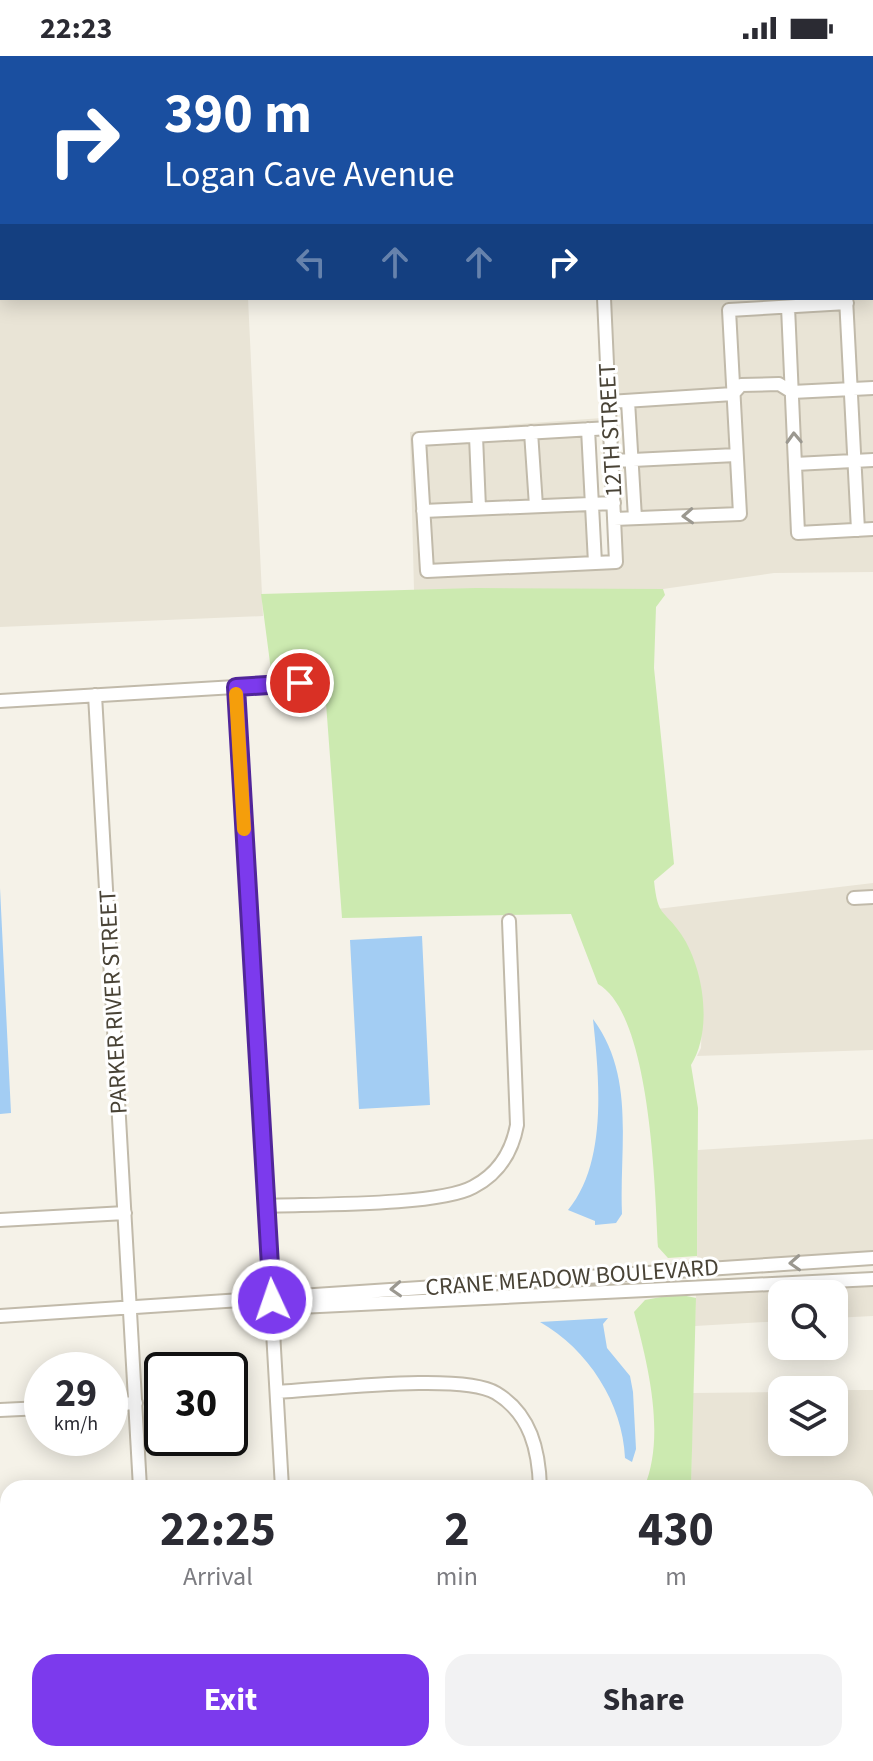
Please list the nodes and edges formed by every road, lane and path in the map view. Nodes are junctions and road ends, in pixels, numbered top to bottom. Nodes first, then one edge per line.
1 (604, 300) edge
2 (846, 301) edge
3 (788, 307) junction
4 (873, 388) edge
5 (852, 389) junction
6 (792, 392) junction
7 (733, 394) junction
8 (628, 401) junction
9 (609, 402) junction
10 (610, 428) junction
11 (588, 429) junction
12 (531, 432) junction
13 (476, 436) junction
14 (736, 455) junction
15 (632, 460) junction
16 (873, 460) edge
17 (612, 461) junction
18 (855, 461) junction
19 (795, 464) junction
20 (614, 503) junction
21 (592, 504) junction
22 (536, 506) junction
23 (479, 508) junction
24 (423, 511) junction
25 (635, 518) junction
26 (614, 519) junction
27 (873, 529) edge
28 (858, 530) junction
29 (595, 563) junction
30 (300, 683) dead end
31 (236, 687) junction
32 (95, 695) junction
33 (0, 701) edge
34 (873, 897) edge
35 (854, 898) dead end
36 (509, 921) dead end
37 (266, 1206) junction
38 (125, 1213) junction
39 (0, 1220) edge
40 (873, 1258) edge
41 (873, 1279) edge
42 (272, 1300) junction
43 (131, 1308) junction
44 (0, 1316) edge
45 (277, 1392) junction
46 (128, 1403) edge
47 (136, 1403) junction
48 (24, 1409) edge
49 (0, 1410) edge
50 (140, 1480) edge
51 (282, 1480) edge
52 (539, 1480) edge

1 - 9 street, 12TH STREET
2 - 3 street
2 - 5 street
3 - 6 street
3 - 7 street
4 - 5 street
5 - 6 street
5 - 18 street
6 - 7 street
19 -> 6 street
7 - 8 street
7 - 14 street
8 - 9 street
8 - 15 street
9 - 10 street, 12TH STREET
10 - 11 street
10 - 17 street, 12TH STREET
11 - 12 street
11 - 21 street
12 - 13 street
12 - 22 street
13 - 23 street
13 - 24 street
14 - 15 street
14 -> 25 street
15 - 17 street
15 - 25 street
16 - 18 street
17 - 20 street, 12TH STREET
18 - 19 street
18 - 28 street
19 - 28 street
20 - 21 street
20 - 26 street, 12TH STREET
21 - 22 street
21 - 29 street
22 - 23 street
23 - 24 street
24 - 29 street
25 - 26 street
26 - 29 street, 12TH STREET
27 - 28 street
30 - 31 street
31 - 32 street
31 - 37 street
32 - 33 street
32 - 38 street, PARKER RIVER STREET
34 - 35 street
36 - 37 street
37 - 42 street
38 - 39 street
38 - 43 street, PARKER RIVER STREET
40 -> 42 street, CRANE MEADOW BOULEVARD
41 - 42 street, CRANE MEADOW BOULEVARD
42 - 43 street, CRANE MEADOW BOULEVARD
42 - 45 street
43 - 44 street, CRANE MEADOW BOULEVARD
43 - 47 street, PARKER RIVER STREET
45 - 51 street
45 - 52 street
46 - 47 street
47 - 50 street, PARKER RIVER STREET
48 - 49 street

